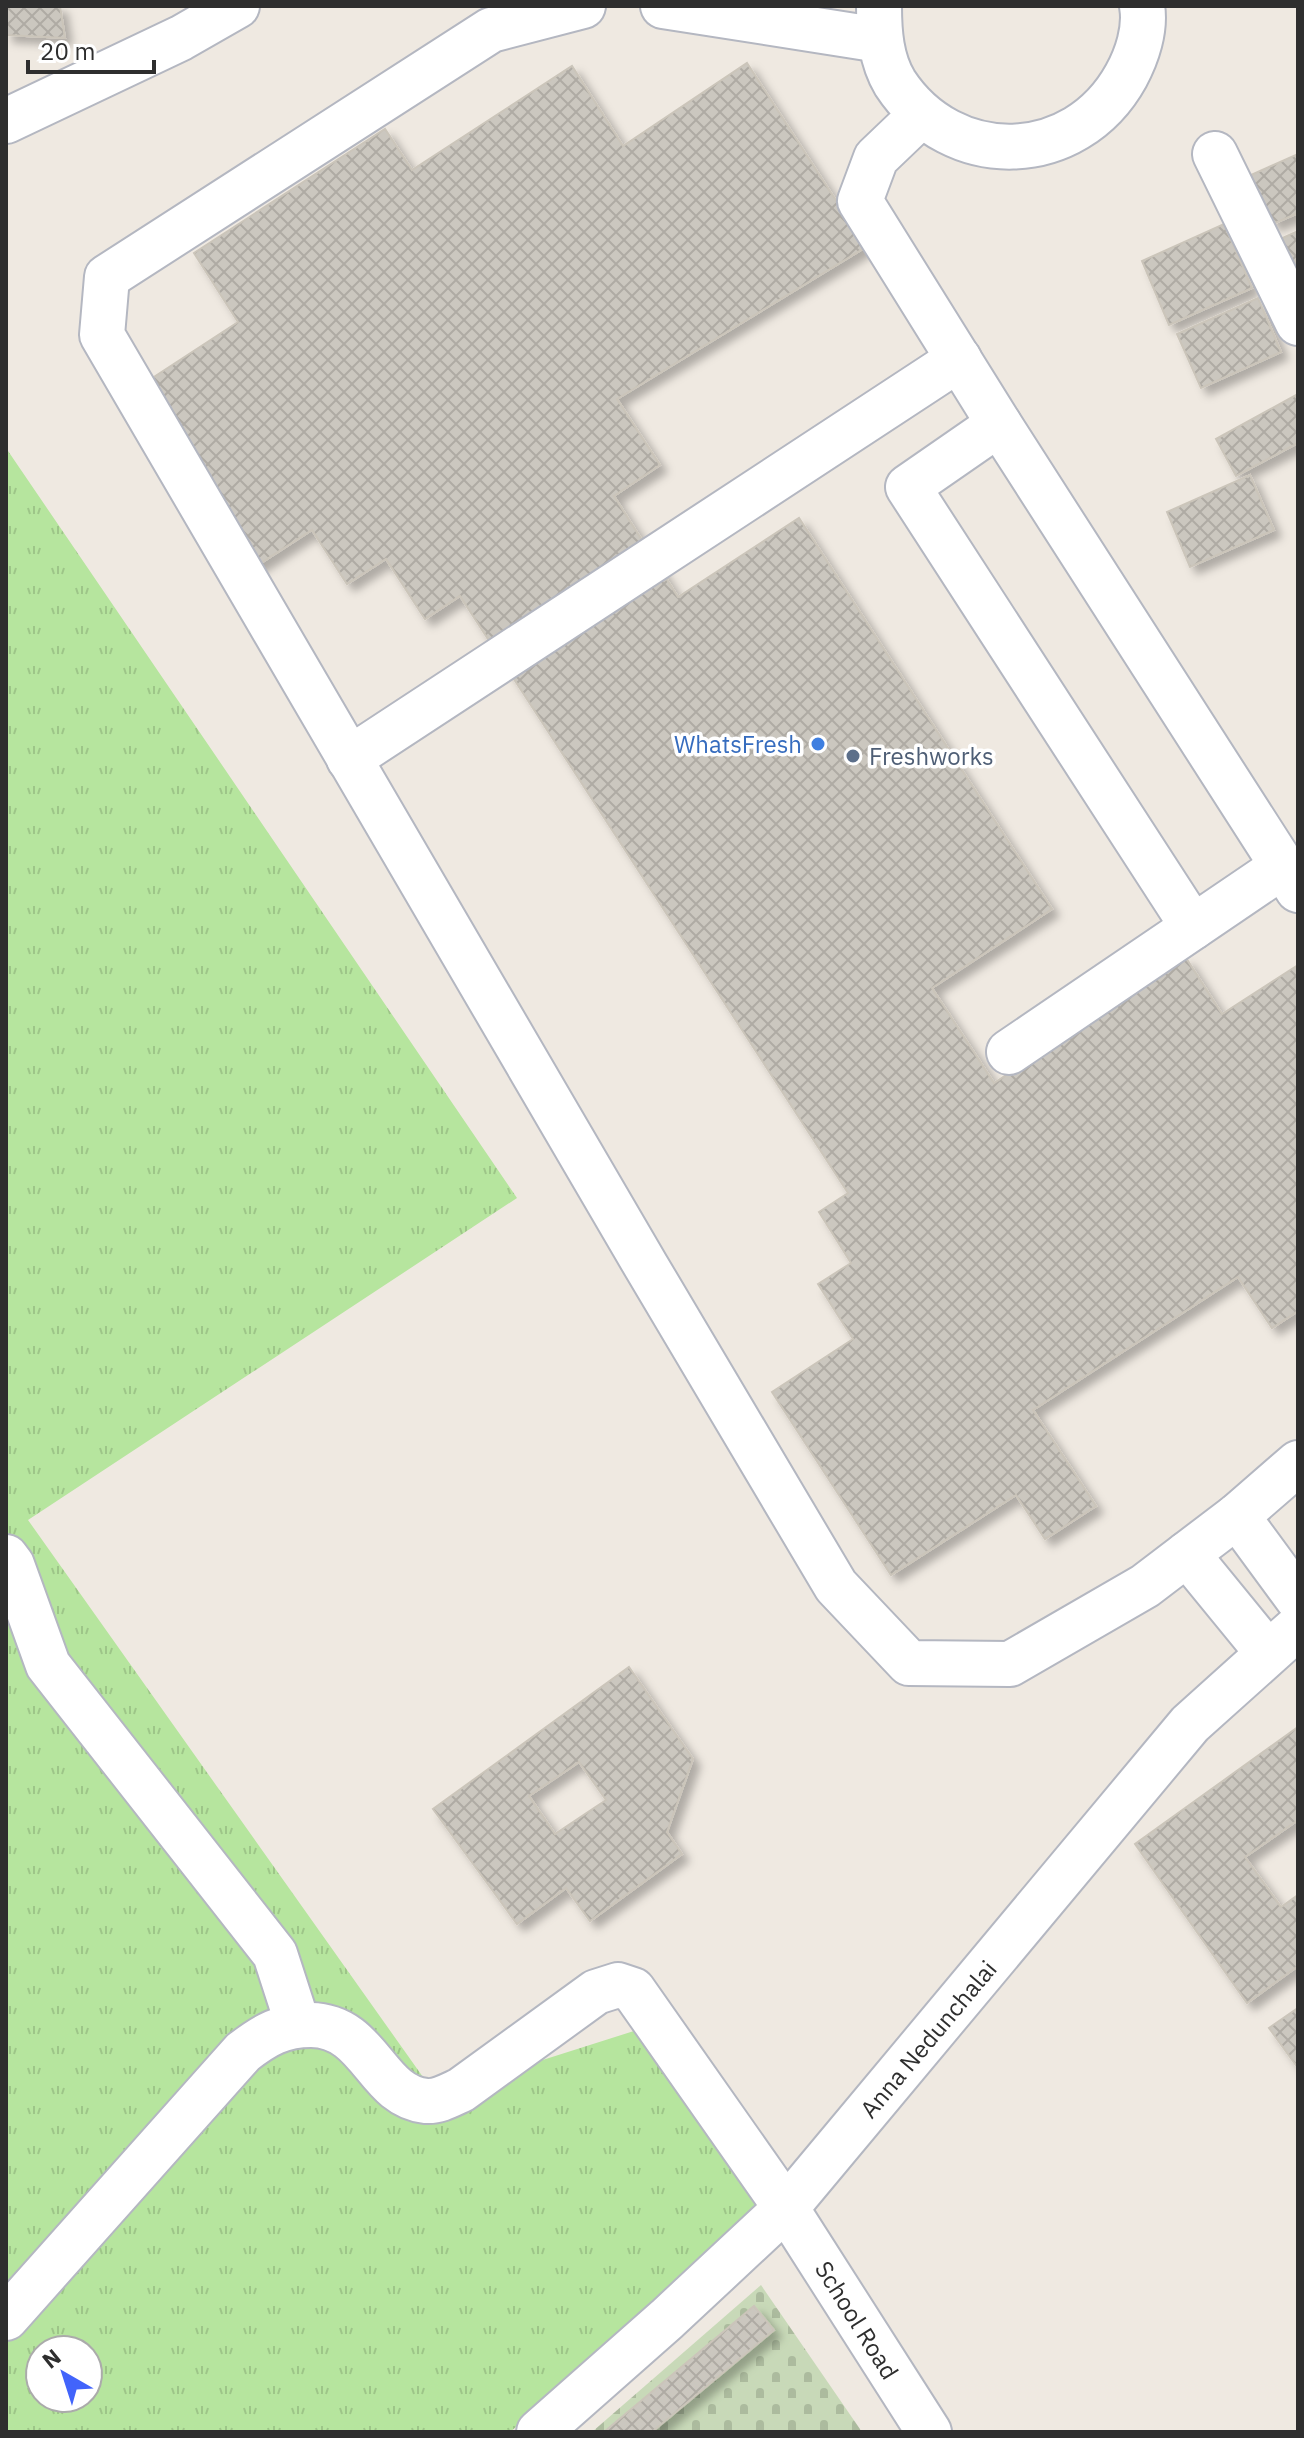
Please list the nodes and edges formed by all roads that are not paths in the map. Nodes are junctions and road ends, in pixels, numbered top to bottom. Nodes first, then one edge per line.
1 (237, 6) edge
2 (583, 6) edge
3 (663, 6) edge
4 (1142, 6) edge
5 (489, 18) edge
6 (175, 22) edge
7 (879, 23) edge
8 (921, 115) junction
9 (6, 121) edge
10 (1215, 154) dead end
11 (1298, 323) edge
12 (959, 359) junction
13 (999, 424) junction
14 (349, 759) junction
15 (1290, 878) edge
16 (1193, 927) junction
17 (1009, 1052) dead end
18 (1298, 1463) edge
19 (1237, 1516) junction
20 (1187, 1554) junction
21 (6, 1557) edge
22 (1298, 1599) edge
23 (1283, 1640) edge
24 (298, 2025) junction
25 (786, 2208) junction
26 (6, 2318) edge
27 (539, 2432) edge
28 (929, 2432) edge

1 - 6 street
2 - 5 street
3 - 7 street
4 - 8 street
5 - 14 street
6 - 9 street
7 - 8 street
8 - 12 street
10 - 11 street
12 - 13 street
12 - 14 street
13 - 15 street
13 - 16 street
14 - 20 street
15 - 16 street
16 - 17 street
18 - 19 street
19 - 20 street
19 - 22 street
20 - 23 street
21 - 24 street
23 - 25 street, Anna Nedunchalai
24 - 25 street, School Road
24 - 26 street
25 - 27 street, Anna Nedunchalai
25 - 28 street, School Road

